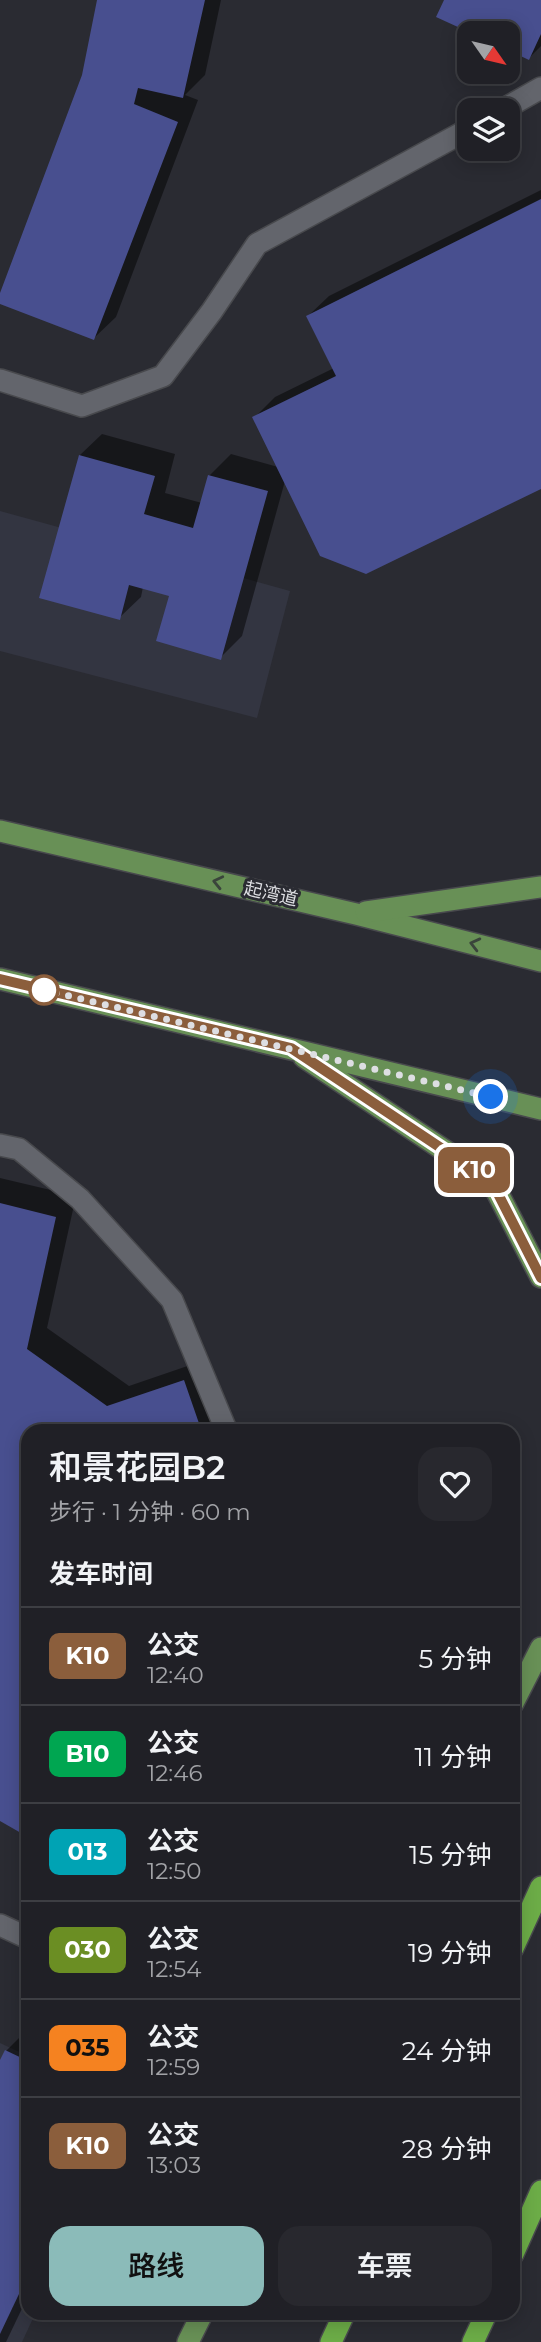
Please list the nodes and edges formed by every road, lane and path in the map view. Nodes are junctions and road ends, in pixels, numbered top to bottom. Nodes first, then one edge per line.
1 (541, 88) edge
2 (520, 100) edge
3 (457, 136) edge
4 (0, 380) edge
5 (0, 831) edge
6 (541, 887) edge
7 (356, 914) junction
8 (541, 961) edge
9 (0, 979) edge
10 (291, 1048) junction
11 (541, 1109) edge
12 (0, 1145) edge
13 (541, 1278) edge
14 (224, 1424) edge
15 (541, 1648) edge
16 (520, 1689) edge
17 (541, 1887) edge
18 (0, 1925) edge
19 (520, 1933) edge
20 (21, 1935) edge
21 (541, 2191) edge
22 (520, 2238) edge
23 (199, 2320) edge
24 (341, 2320) edge
25 (483, 2320) edge
26 (188, 2342) edge
27 (331, 2342) edge
28 (473, 2342) edge

1 - 2 street
3 - 4 street
7 -> 5 main road, 起湾道
6 - 7 main road
8 -> 7 main road, 起湾道
9 - 10 main road
10 - 11 main road
10 - 13 main road
12 - 14 street
15 - 16 main road
17 - 19 highway
18 - 20 street
21 - 22 highway
23 - 26 main road
24 - 27 highway
25 - 28 highway

